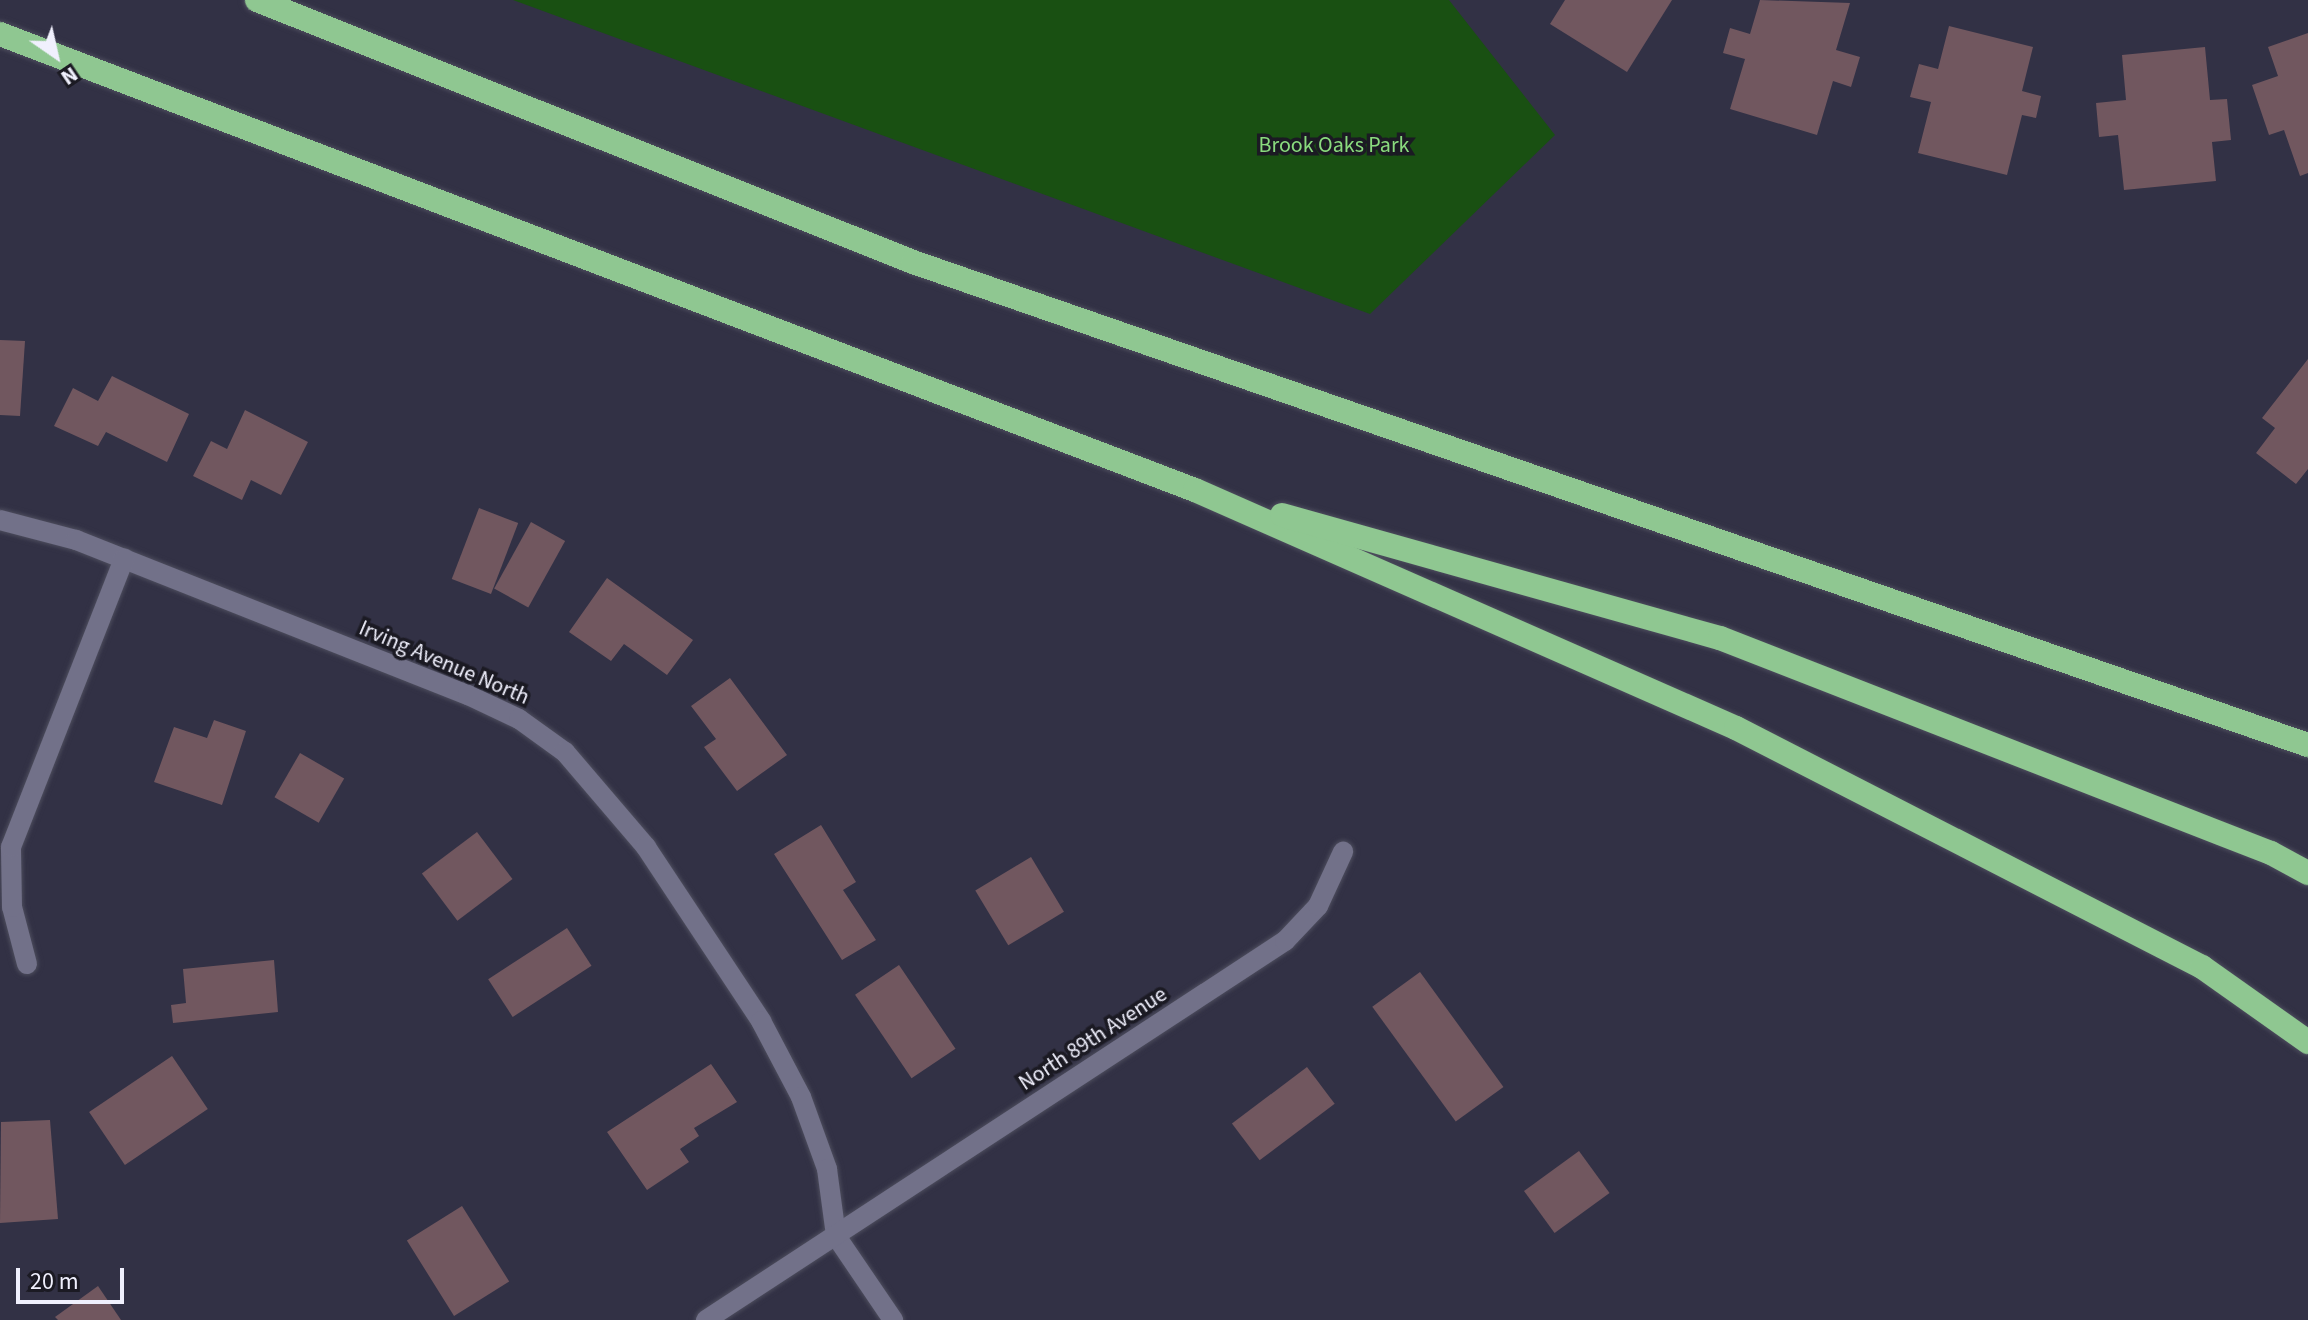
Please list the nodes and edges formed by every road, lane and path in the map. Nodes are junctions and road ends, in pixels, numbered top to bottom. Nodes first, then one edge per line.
1 (257, 0) edge
2 (0, 34) edge
3 (1195, 490) junction
4 (0, 520) edge
5 (124, 558) junction
6 (2308, 745) edge
7 (1343, 852) dead end
8 (2308, 873) edge
9 (27, 964) dead end
10 (2308, 1042) edge
11 (836, 1236) junction
12 (706, 1320) edge
13 (893, 1320) edge

1 - 6 highway
2 - 3 highway
3 - 8 highway
3 - 10 highway
4 - 5 street, Irving Avenue North
5 - 9 street
5 - 11 street, Irving Avenue North
7 - 11 street, North 89th Avenue
11 - 12 street, North 89th Avenue
11 - 13 street, Irving Avenue North

